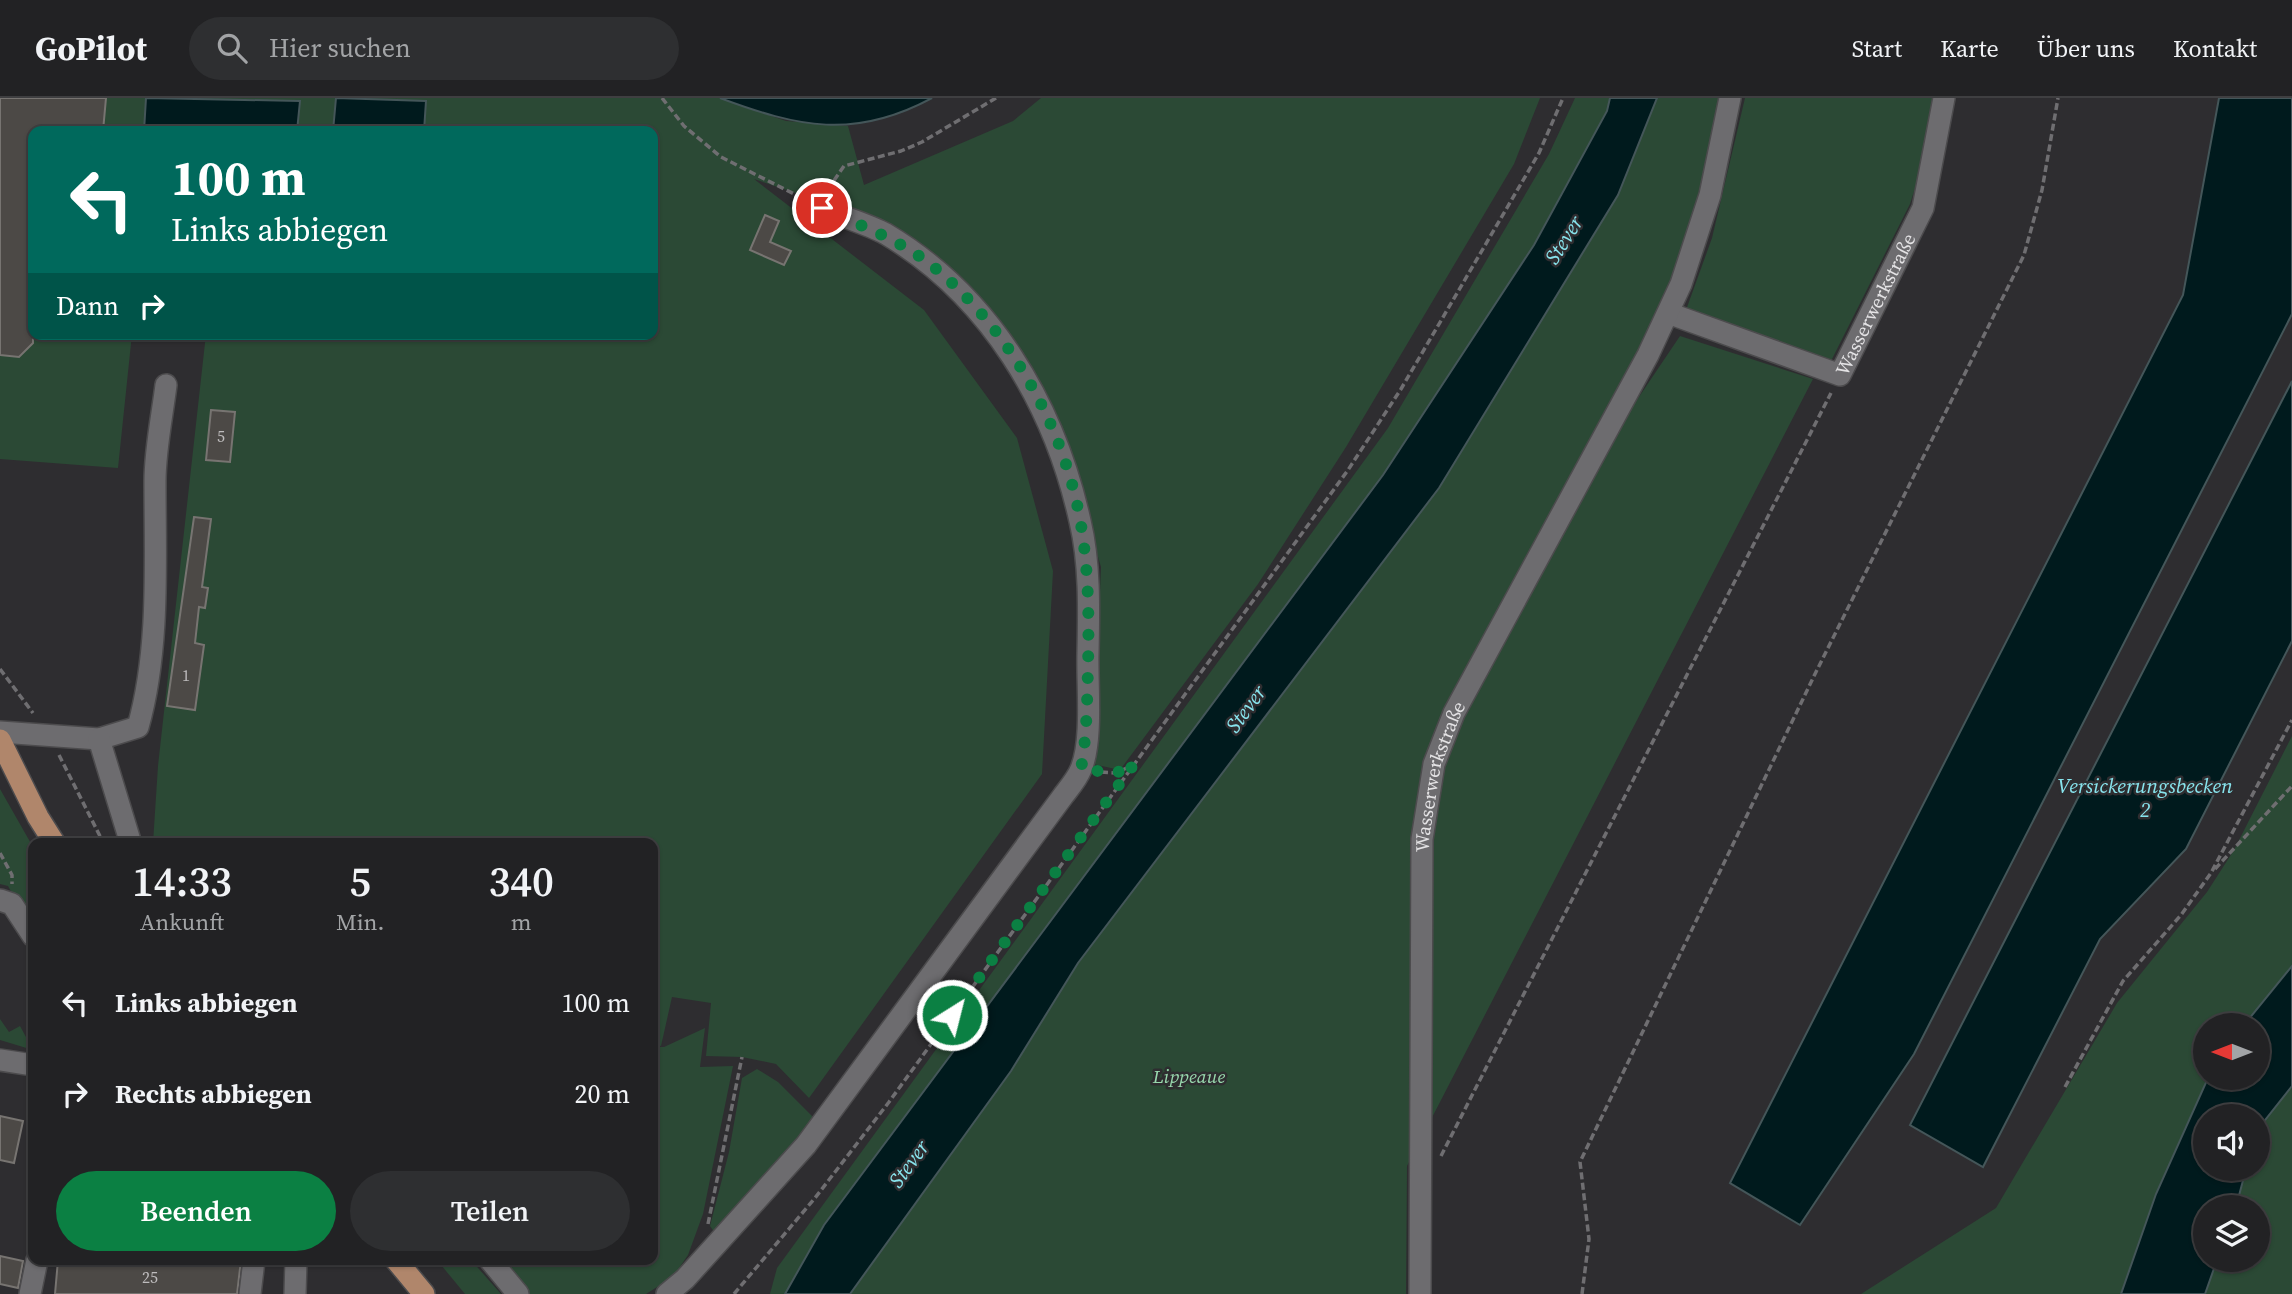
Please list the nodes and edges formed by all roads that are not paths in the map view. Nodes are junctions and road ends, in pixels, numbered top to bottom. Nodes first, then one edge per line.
1 (1730, 98) edge
2 (1944, 98) edge
3 (822, 208) road end
4 (1668, 313) junction
5 (166, 385) dead end
6 (0, 732) edge
7 (99, 739) junction
8 (0, 740) edge
9 (51, 838) edge
10 (129, 838) edge
11 (6, 902) edge
12 (28, 930) edge
13 (0, 1060) edge
14 (28, 1064) edge
15 (36, 1265) edge
16 (253, 1265) edge
17 (296, 1265) edge
18 (400, 1265) edge
19 (494, 1265) edge
20 (30, 1294) edge
21 (250, 1294) edge
22 (295, 1294) edge
23 (424, 1294) edge
24 (518, 1294) edge
25 (667, 1294) edge
26 (1420, 1294) edge

1 - 4 street, Wasserwerkstraße
2 - 4 street, Wasserwerkstraße
3 - 25 street
4 - 26 street, Wasserwerkstraße
5 - 7 street
6 - 7 street
7 - 10 street
8 - 9 main road
11 - 12 street
13 - 14 street
15 - 20 street
16 - 21 street
17 - 22 street
18 - 23 main road
19 - 24 street

